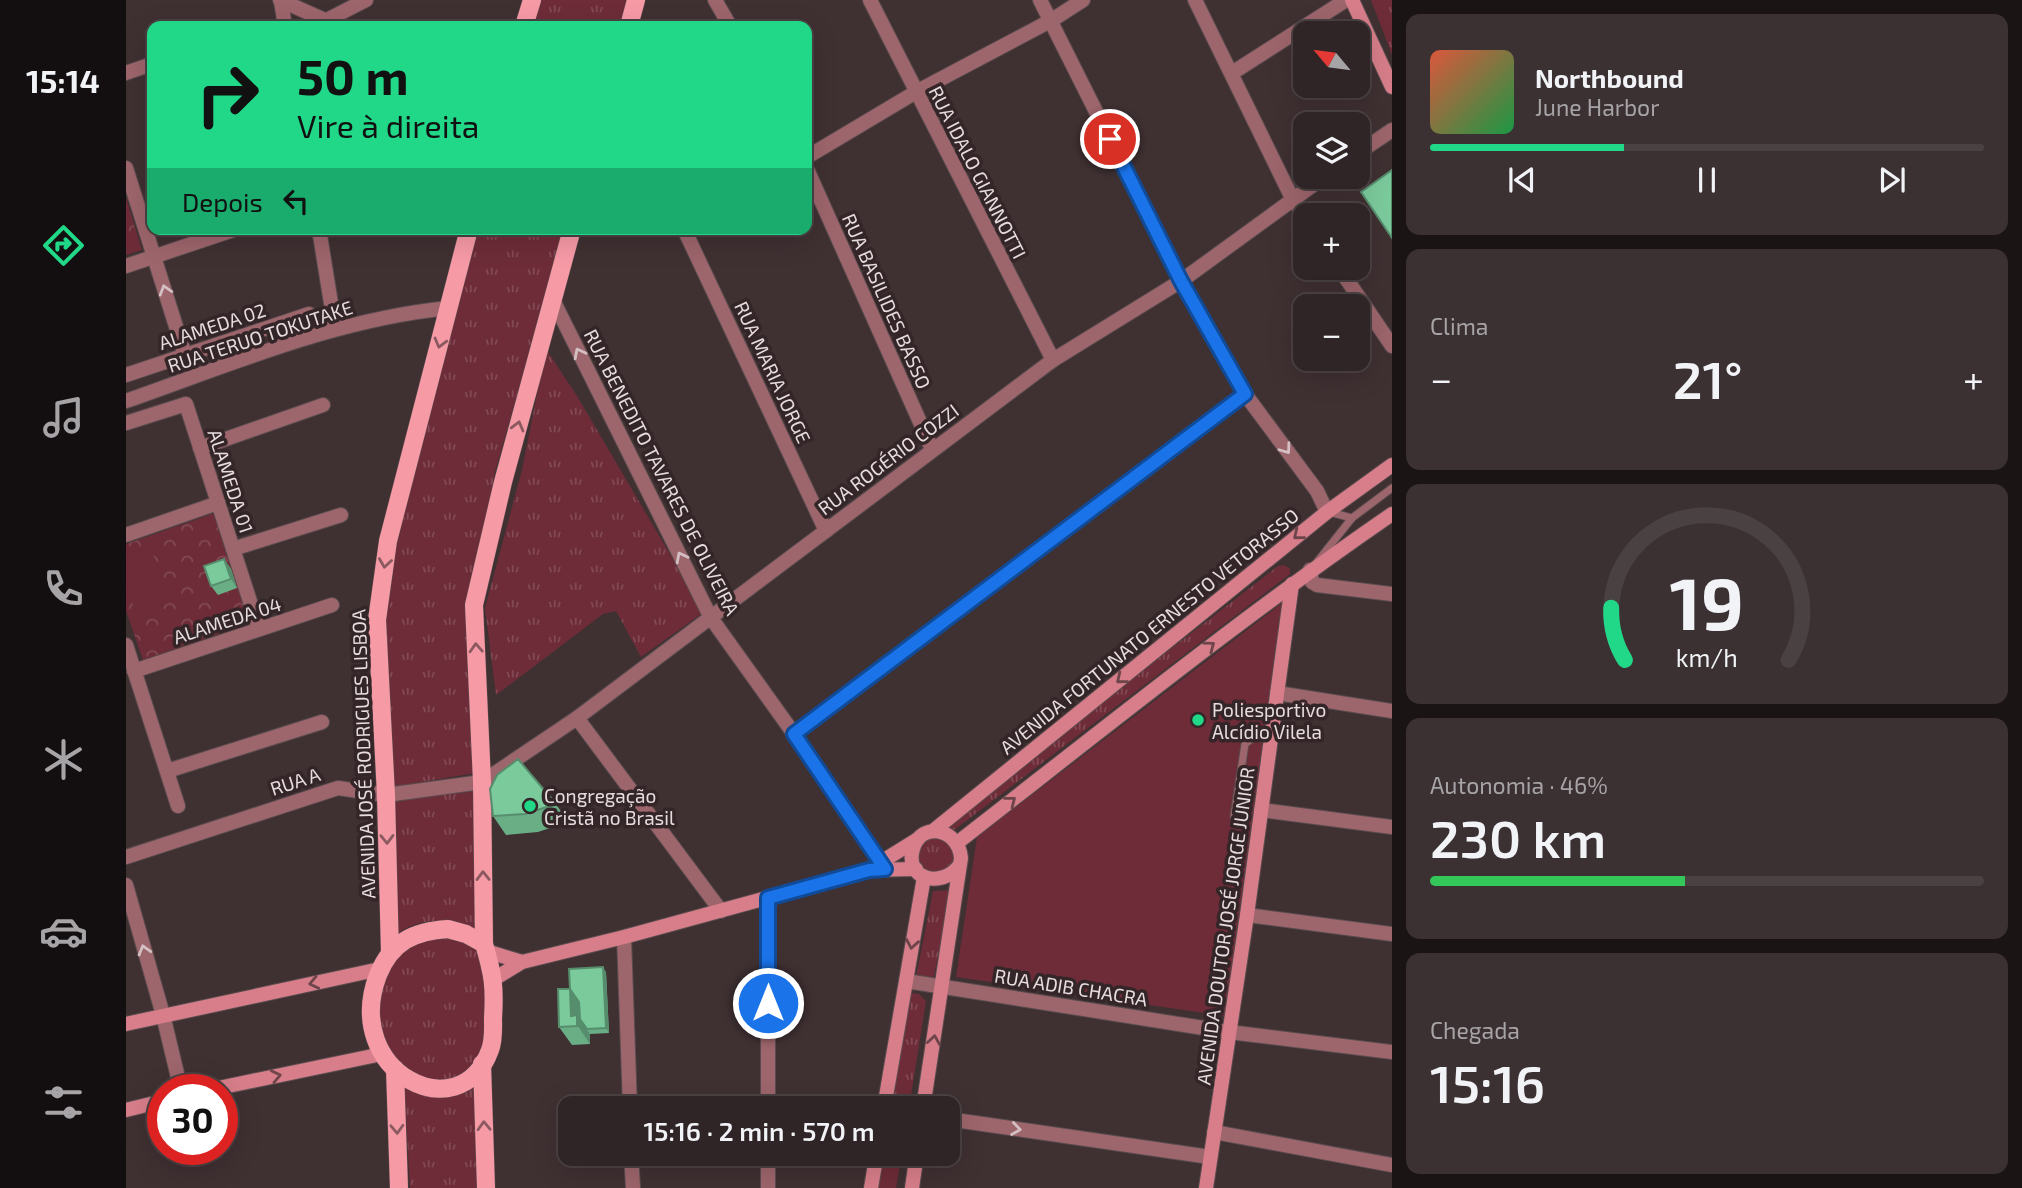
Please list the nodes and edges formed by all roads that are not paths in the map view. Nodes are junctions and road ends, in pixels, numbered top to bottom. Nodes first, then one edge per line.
1 (280, 0) edge
2 (366, 0) edge
3 (532, 0) edge
4 (636, 0) edge
5 (716, 0) edge
6 (870, 0) edge
7 (1040, 0) edge
8 (1083, 0) edge
9 (1195, 0) edge
10 (1346, 0) edge
11 (1352, 0) edge
12 (1052, 20) junction
13 (284, 21) edge
14 (326, 21) edge
15 (336, 21) edge
16 (526, 21) edge
17 (630, 21) edge
18 (727, 21) edge
19 (147, 66) edge
20 (126, 73) edge
21 (1232, 73) junction
22 (1392, 88) edge
23 (916, 92) junction
24 (1392, 130) edge
25 (1370, 145) edge
26 (812, 154) edge
27 (126, 168) edge
28 (812, 180) edge
29 (1306, 189) edge
30 (1292, 198) junction
31 (1296, 203) edge
32 (147, 235) edge
33 (147, 235) edge
34 (218, 235) edge
35 (320, 235) edge
36 (467, 235) edge
37 (570, 235) edge
38 (687, 235) edge
39 (154, 257) junction
40 (126, 266) edge
41 (1347, 280) edge
42 (1181, 281) junction
43 (552, 298) junction
44 (449, 308) junction
45 (309, 314) dead end
46 (335, 328) junction
47 (1392, 346) edge
48 (185, 355) junction
49 (1053, 360) junction
50 (126, 375) edge
51 (1245, 394) junction
52 (126, 401) edge
53 (323, 405) dead end
54 (126, 423) edge
55 (200, 448) junction
56 (932, 449) junction
57 (1392, 465) edge
58 (1392, 488) edge
59 (218, 503) junction
60 (1327, 512) junction
61 (1392, 514) edge
62 (341, 515) dead end
63 (1352, 518) junction
64 (826, 531) junction
65 (126, 535) edge
66 (233, 549) junction
67 (1310, 570) junction
68 (1292, 584) junction
69 (1392, 594) edge
70 (332, 605) dead end
71 (1257, 610) junction
72 (711, 618) junction
73 (1286, 627) junction
74 (259, 629) junction
75 (126, 645) edge
76 (134, 671) junction
77 (1277, 693) junction
78 (1392, 711) edge
79 (577, 718) junction
80 (322, 722) dead end
81 (794, 734) junction
82 (1271, 739) junction
83 (167, 771) junction
84 (482, 782) junction
85 (386, 795) junction
86 (178, 806) dead end
87 (1261, 810) junction
88 (1240, 825) dead end
89 (1392, 827) edge
90 (933, 831) junction
91 (918, 839) junction
92 (957, 843) junction
93 (126, 857) edge
94 (959, 866) junction
95 (879, 867) junction
96 (920, 873) junction
97 (126, 885) edge
98 (768, 898) junction
99 (721, 911) junction
100 (1247, 915) junction
101 (1392, 934) edge
102 (624, 937) junction
103 (485, 948) junction
104 (390, 953) junction
105 (522, 962) junction
106 (380, 969) junction
107 (494, 979) junction
108 (906, 981) junction
109 (942, 986) junction
110 (163, 1015) junction
111 (126, 1024) edge
112 (1229, 1032) junction
113 (1392, 1052) edge
114 (382, 1054) junction
115 (482, 1064) junction
116 (395, 1069) junction
117 (177, 1074) edge
118 (238, 1084) edge
119 (630, 1096) edge
120 (768, 1096) edge
121 (886, 1096) edge
122 (925, 1096) edge
123 (147, 1105) edge
124 (126, 1110) edge
125 (960, 1121) edge
126 (1214, 1132) junction
127 (1210, 1157) junction
128 (1392, 1165) edge
129 (632, 1166) edge
130 (768, 1166) edge
131 (875, 1166) edge
132 (915, 1166) edge
133 (399, 1188) edge
134 (486, 1188) edge
135 (633, 1188) edge
136 (768, 1188) edge
137 (871, 1188) edge
138 (912, 1188) edge
139 (1206, 1188) edge

1 - 13 street
1 - 14 street
2 - 15 street
3 - 16 main road
4 - 17 main road
5 - 18 street
6 - 23 street, RUA IDALO GIANNOTTI
7 - 12 street
8 - 12 street
9 - 21 street
10 - 21 street
11 - 22 main road
12 - 23 street
12 - 42 street
19 - 20 street
21 - 30 street
23 - 26 street
23 - 49 street, RUA IDALO GIANNOTTI
24 - 25 street
27 - 33 street
28 - 56 street, RUA BASILIDES BASSO
29 - 30 street, RUA ROGÉRIO COZZI
30 - 31 street
30 - 42 street, RUA ROGÉRIO COZZI
32 - 39 street
34 - 39 street
35 - 46 street
36 - 44 main road, AVENIDA JOSÉ RODRIGUES LISBOA
37 - 43 main road
38 - 64 street, RUA MARIA JORGE
39 - 40 street
48 -> 39 street
41 - 47 street
42 - 49 street, RUA ROGÉRIO COZZI
42 - 51 street
72 -> 43 street, RUA BENEDITO TAVARES DE OLIVEIRA
84 -> 43 main road
44 - 46 street, RUA TERUO TOKUTAKE
44 -> 85 main road, AVENIDA JOSÉ RODRIGUES LISBOA
45 - 48 street, ALAMEDA 02
46 - 52 street, RUA TERUO TOKUTAKE
48 - 50 street, ALAMEDA 02
49 - 56 street, RUA ROGÉRIO COZZI
51 -> 60 street
51 - 81 street
53 - 55 street
54 - 55 street, ALAMEDA 01
55 - 59 street, ALAMEDA 01
56 - 64 street, RUA ROGÉRIO COZZI
57 - 60 main road, AVENIDA FORTUNATO ERNESTO VETORASSO
58 - 63 lane
59 - 65 street
59 - 66 street, ALAMEDA 01
60 - 63 lane
60 -> 90 main road, AVENIDA FORTUNATO ERNESTO VETORASSO
61 - 67 main road
62 - 66 street
63 - 67 lane
64 - 72 street, RUA ROGÉRIO COZZI
66 - 74 street, ALAMEDA 01
67 - 68 main road
67 - 69 street
68 - 71 main road
68 - 73 main road, AVENIDA DOUTOR JOSÉ JORGE JUNIOR
70 - 74 street, ALAMEDA 04
71 - 73 main road
92 -> 71 main road
72 - 79 street, RUA ROGÉRIO COZZI
72 - 81 street, RUA BENEDITO TAVARES DE OLIVEIRA
73 - 77 main road, AVENIDA DOUTOR JOSÉ JORGE JUNIOR
74 - 76 street, ALAMEDA 04
75 - 76 street
76 - 83 street
77 - 78 street
77 - 82 main road, AVENIDA DOUTOR JOSÉ JORGE JUNIOR
79 - 84 street, RUA ROGÉRIO COZZI
79 - 99 street
80 - 83 street
81 - 95 street, RUA BENEDITO TAVARES DE OLIVEIRA
82 - 87 main road, AVENIDA DOUTOR JOSÉ JORGE JUNIOR
82 - 88 lane
83 - 86 street
84 - 85 street, RUA A
103 -> 84 main road
85 - 93 street, RUA A
85 -> 104 main road, AVENIDA JOSÉ RODRIGUES LISBOA
87 - 89 street
87 - 100 main road, AVENIDA DOUTOR JOSÉ JORGE JUNIOR
90 - 91 main road
90 - 92 main road
91 - 95 main road
91 - 96 main road
92 - 94 main road
94 - 96 main road
94 - 109 main road
95 - 96 main road
95 - 98 main road
96 -> 108 main road
110 -> 97 street
98 - 99 main road
98 - 120 street
99 - 102 main road
100 - 101 street
100 - 112 main road, AVENIDA DOUTOR JOSÉ JORGE JUNIOR
102 - 105 main road
102 - 119 street
103 - 104 main road
103 - 105 main road
103 - 107 main road
104 - 106 main road
105 - 107 main road
106 -> 110 main road
106 - 114 main road
107 - 115 main road
108 - 109 street, RUA ADIB CHACRA
108 - 121 main road
109 - 112 street, RUA ADIB CHACRA
122 -> 109 main road
110 - 111 main road
110 - 117 street
112 - 113 street, RUA ADIB CHACRA
112 - 126 main road, AVENIDA DOUTOR JOSÉ JORGE JUNIOR
114 - 116 main road
118 -> 114 main road
115 - 116 main road
134 -> 115 main road
116 -> 133 main road
123 - 124 main road
125 -> 127 street
126 - 127 main road, AVENIDA DOUTOR JOSÉ JORGE JUNIOR
126 - 128 street
127 - 139 main road, AVENIDA DOUTOR JOSÉ JORGE JUNIOR
129 - 135 street
130 - 136 street
131 - 137 main road
132 - 138 main road

